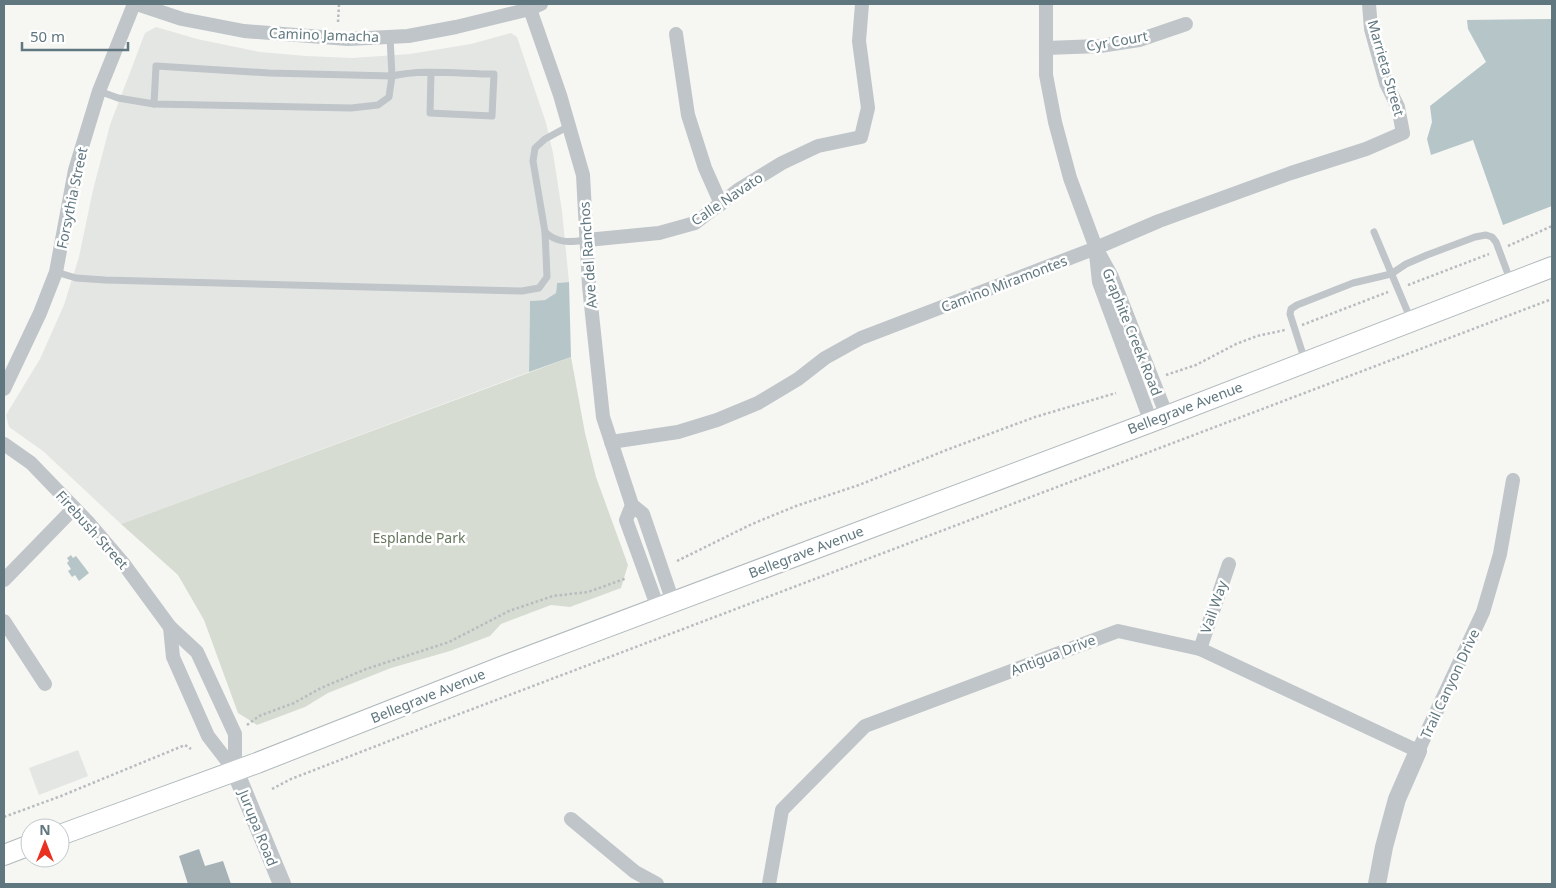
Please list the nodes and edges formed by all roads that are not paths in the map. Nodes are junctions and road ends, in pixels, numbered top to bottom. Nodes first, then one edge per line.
1 (135, 4) edge
2 (862, 4) edge
3 (1046, 4) edge
4 (1369, 4) edge
5 (536, 6) edge
6 (1186, 24) dead end
7 (676, 34) dead end
8 (390, 37) junction
9 (1046, 48) junction
10 (431, 74) junction
11 (392, 76) junction
12 (99, 91) junction
13 (154, 104) junction
14 (570, 126) junction
15 (1403, 133) joint
16 (722, 204) junction
17 (545, 232) junction
18 (1374, 232) dead end
19 (587, 240) junction
20 (1096, 248) junction
21 (1552, 267) edge
22 (56, 272) junction
23 (1391, 274) junction
24 (1511, 283) junction
25 (1411, 320) junction
26 (1305, 361) junction
27 (4, 389) edge
28 (1159, 419) junction
29 (611, 442) junction
30 (4, 444) edge
31 (1512, 480) dead end
32 (74, 508) junction
33 (1229, 564) dead end
34 (4, 580) edge
35 (666, 605) junction
36 (4, 621) edge
37 (170, 626) junction
38 (1200, 649) junction
39 (44, 684) dead end
40 (1418, 751) junction
41 (235, 771) junction
42 (571, 820) dead end
43 (70, 831) edge
44 (20, 849) edge
45 (4, 855) edge
46 (282, 884) edge
47 (657, 884) edge
48 (769, 884) edge
49 (1377, 884) edge

1 - 8 street, Camino Jamacha
1 - 12 street, Forsythia Street
2 - 16 street, Calle Navato
3 - 9 street, Graphite Creek Road
4 - 15 street, Marrieta Street
5 - 8 street, Camino Jamacha
5 - 14 street, Ave del Ranchos
6 - 9 street, Cyr Court
7 - 16 street
8 - 11 lane
9 - 20 street, Graphite Creek Road
10 - 10 lane
10 - 11 lane
11 - 13 lane
11 - 13 lane
12 - 13 lane
12 - 22 street, Forsythia Street
14 - 17 lane
14 - 19 street, Ave del Ranchos
15 - 20 street, Camino Miramontes
16 - 19 street, Calle Navato
17 - 19 lane
17 - 22 lane
18 - 23 lane
19 - 29 street, Ave del Ranchos
20 - 28 street, Graphite Creek Road
20 - 29 street, Camino Miramontes
21 - 24 main road, Bellegrave Avenue
22 - 27 street, Forsythia Street
23 - 24 lane
23 - 25 lane
23 - 26 lane
24 - 25 main road, Bellegrave Avenue
25 - 26 main road, Bellegrave Avenue
26 - 28 main road, Bellegrave Avenue
28 - 35 main road, Bellegrave Avenue
29 - 35 street, Ave del Ranchos
30 - 32 street, Firebush Street
31 - 40 street, Trail Canyon Drive
32 - 34 street
32 - 37 street, Firebush Street
33 - 38 street, Vail Way
35 - 41 main road, Bellegrave Avenue
36 - 39 street
37 - 41 street
37 - 41 street, Firebush Street
38 - 40 street, Antigua Drive
38 - 48 street, Antigua Drive
40 - 49 street, Trail Canyon Drive
41 - 43 main road, Bellegrave Avenue
41 - 46 street, Jurupa Road
42 - 47 street
44 - 45 main road

